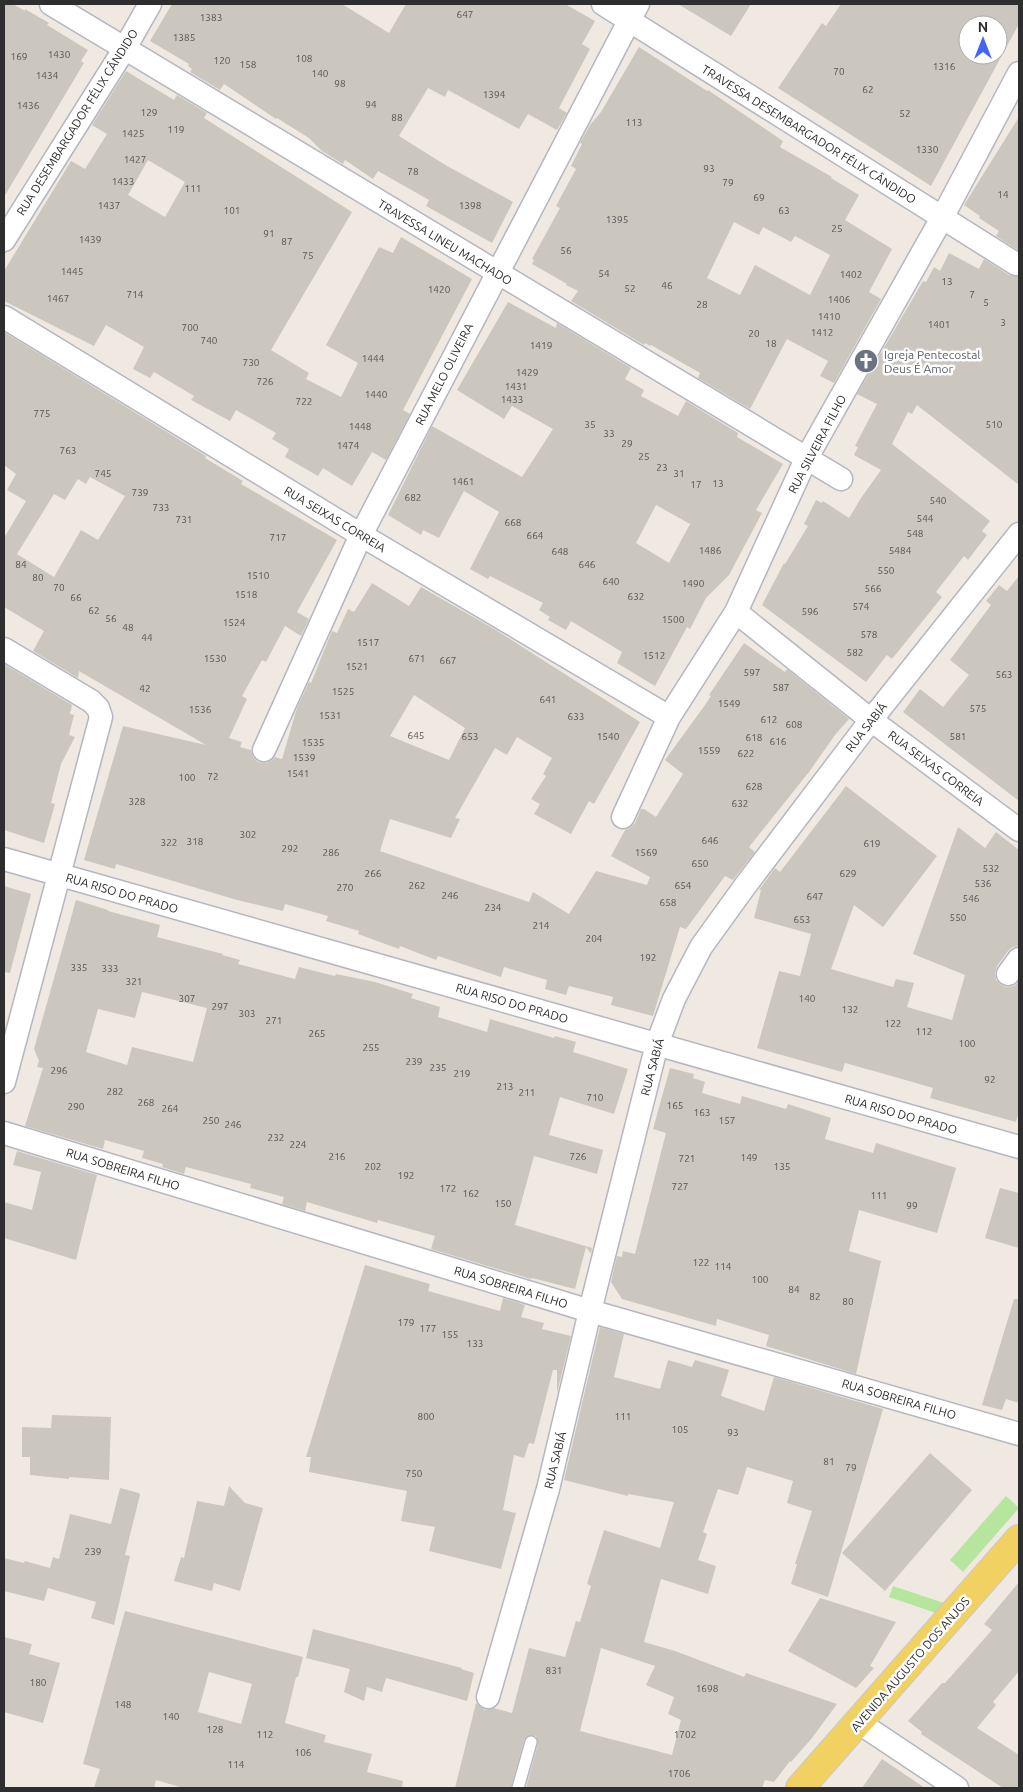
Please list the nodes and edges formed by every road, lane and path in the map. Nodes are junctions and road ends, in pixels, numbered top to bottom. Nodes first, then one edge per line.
1 (50, 4) edge
2 (150, 4) edge
3 (603, 4) edge
4 (634, 12) edge
5 (125, 48) junction
6 (1019, 73) edge
7 (942, 218) junction
8 (4, 240) edge
9 (1016, 264) dead end
10 (496, 273) junction
11 (4, 317) edge
12 (806, 459) junction
13 (841, 479) dead end
14 (1019, 534) edge
15 (361, 535) junction
16 (736, 612) junction
17 (4, 649) edge
18 (669, 717) junction
19 (871, 720) junction
20 (264, 750) dead end
21 (623, 817) dead end
22 (1019, 830) edge
23 (4, 859) edge
24 (60, 875) junction
25 (657, 1044) junction
26 (4, 1082) edge
27 (4, 1133) edge
28 (1019, 1147) edge
29 (590, 1311) junction
30 (1019, 1434) edge
31 (1019, 1539) edge
32 (488, 1697) dead end
33 (858, 1722) junction
34 (531, 1742) dead end
35 (518, 1788) edge
36 (800, 1788) edge
37 (957, 1788) edge

1 - 5 street, TRAVESSA LINEU MACHADO
2 - 5 street, RUA DESEMBARGADOR FÉLIX CÂNDIDO
3 - 4 street, TRAVESSA DESEMBARGADOR FÉLIX CÂNDIDO
4 - 7 street, TRAVESSA DESEMBARGADOR FÉLIX CÂNDIDO
4 - 10 street, RUA MELO OLIVEIRA
5 - 8 street, RUA DESEMBARGADOR FÉLIX CÂNDIDO
5 - 10 street, TRAVESSA LINEU MACHADO
6 - 7 street, RUA SILVEIRA FILHO
7 - 9 street, TRAVESSA DESEMBARGADOR FÉLIX CÂNDIDO
7 - 12 street, RUA SILVEIRA FILHO
10 - 12 street, TRAVESSA LINEU MACHADO
10 - 15 street, RUA MELO OLIVEIRA
11 - 15 street, RUA SEIXAS CORREIA
12 - 13 street, TRAVESSA LINEU MACHADO
12 - 16 street, RUA SILVEIRA FILHO
14 - 19 street, RUA SABIÁ
15 - 18 street, RUA SEIXAS CORREIA
15 - 20 street, RUA MELO OLIVEIRA
16 - 18 street, RUA SILVEIRA FILHO
16 - 19 street, RUA SEIXAS CORREIA
17 - 24 street
18 - 21 street, RUA SILVEIRA FILHO
19 - 22 street, RUA SEIXAS CORREIA
19 - 25 street, RUA SABIÁ
23 - 24 street, RUA RISO DO PRADO
24 - 25 street, RUA RISO DO PRADO
24 - 26 street
25 - 28 street, RUA RISO DO PRADO
25 - 29 street, RUA SABIÁ
27 - 29 street, RUA SOBREIRA FILHO
29 - 30 street, RUA SOBREIRA FILHO
29 - 32 street, RUA SABIÁ
31 - 33 main road, AVENIDA AUGUSTO DOS ANJOS
33 - 36 main road, AVENIDA AUGUSTO DOS ANJOS
33 - 37 street
34 - 35 lane

